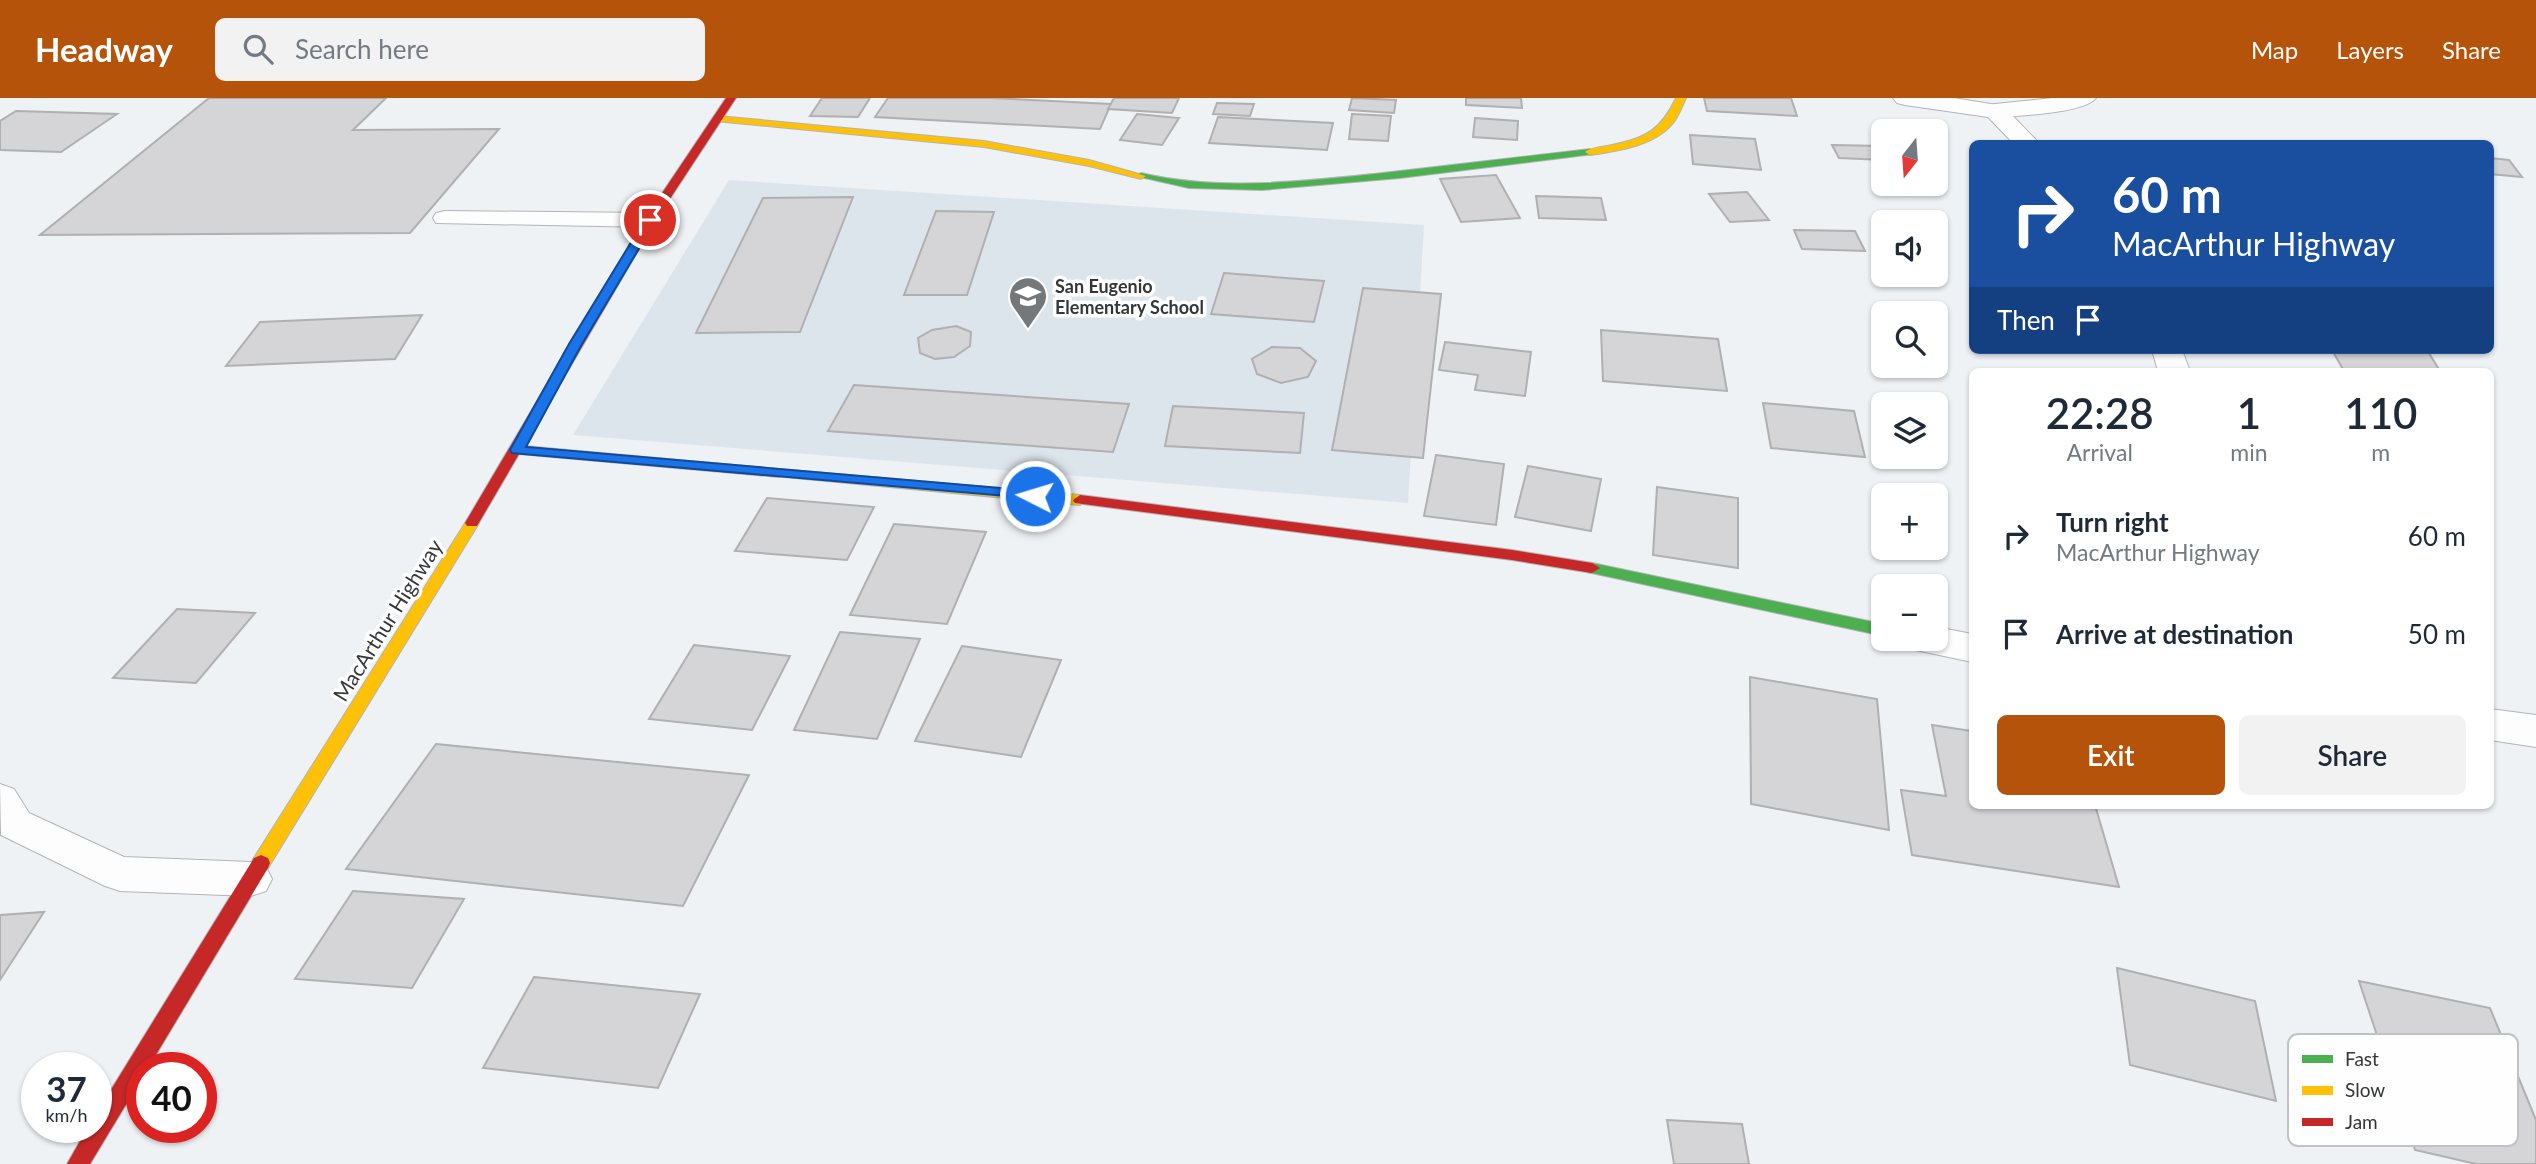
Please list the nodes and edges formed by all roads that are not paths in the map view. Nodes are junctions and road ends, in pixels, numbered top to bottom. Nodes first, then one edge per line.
1 (731, 98) edge
2 (1681, 98) edge
3 (1905, 98) edge
4 (2085, 98) edge
5 (1995, 111) junction
6 (718, 118) junction
7 (2024, 140) edge
8 (445, 218) dead end
9 (650, 220) junction
10 (517, 450) junction
11 (1871, 628) edge
12 (1948, 643) edge
13 (1969, 647) edge
14 (2494, 725) edge
15 (2536, 731) edge
16 (0, 800) edge
17 (251, 879) junction
18 (78, 1164) edge

1 - 6 main road, MacArthur Highway
2 - 6 main road
3 - 5 street
4 - 5 lane
5 - 7 street
6 - 9 main road, MacArthur Highway
8 - 9 lane
9 - 10 main road, MacArthur Highway
10 - 11 main road
10 - 17 main road, MacArthur Highway
12 - 13 street
14 - 15 street
16 - 17 lane
17 - 18 main road, MacArthur Highway

